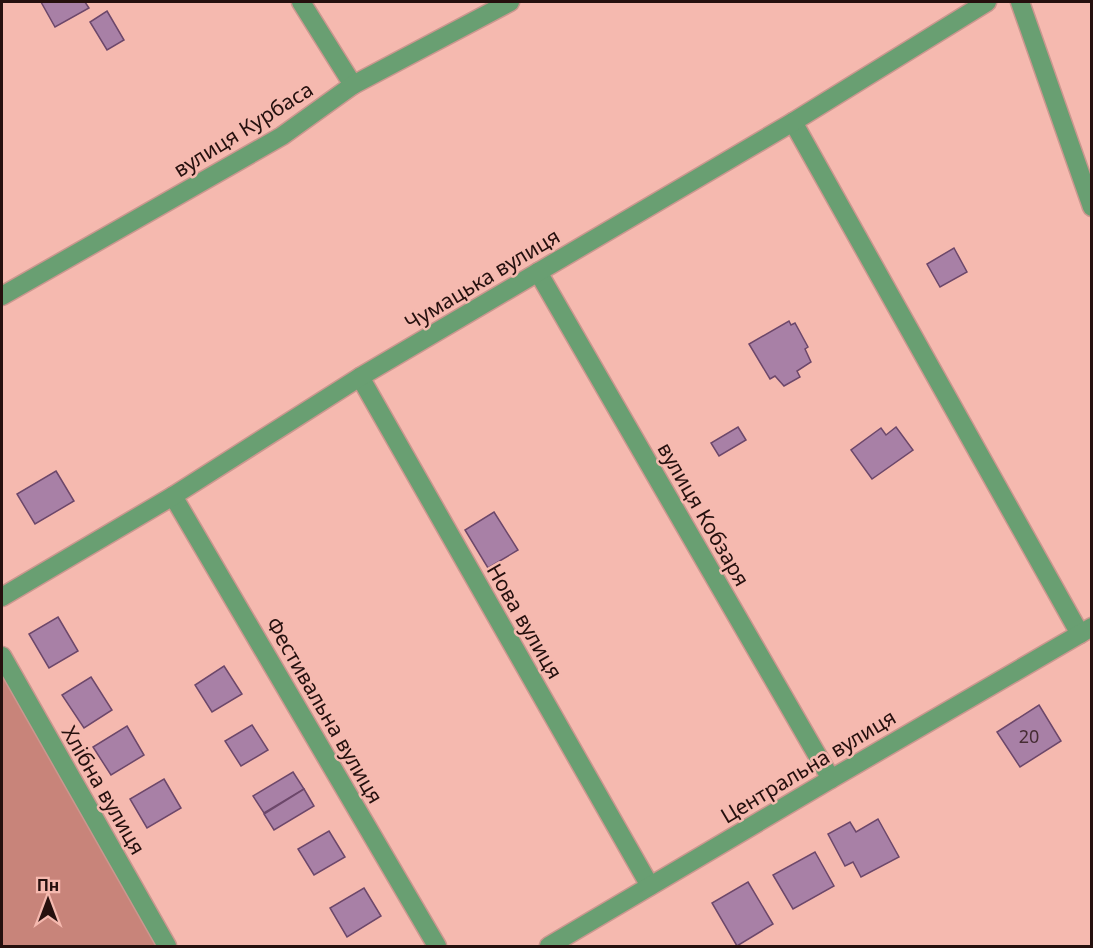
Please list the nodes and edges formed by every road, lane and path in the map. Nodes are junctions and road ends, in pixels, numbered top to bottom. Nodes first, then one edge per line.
1 (301, 2) edge
2 (510, 2) edge
3 (987, 2) edge
4 (1020, 2) edge
5 (353, 85) junction
6 (793, 122) junction
7 (1092, 207) edge
8 (538, 272) junction
9 (2, 296) edge
10 (360, 377) junction
11 (173, 496) junction
12 (2, 597) edge
13 (1086, 630) edge
14 (2, 656) edge
15 (831, 779) junction
16 (650, 886) junction
17 (167, 946) edge
18 (437, 946) edge
19 (549, 946) edge

1 - 5 street
2 - 5 street, вулиця Курбаса
3 - 6 street, Чумацька вулиця
4 - 7 street
5 - 9 street, вулиця Курбаса
6 - 8 street, Чумацька вулиця
6 - 13 street
8 - 10 street, Чумацька вулиця
8 - 15 street, вулиця Кобзаря
10 - 11 street, Чумацька вулиця
10 - 16 street, Нова вулиця
11 - 12 street, Чумацька вулиця
11 - 18 street, Фестивальна вулиця
13 - 15 street, Центральна вулиця
14 - 17 street, Хлібна вулиця
15 - 16 street, Центральна вулиця
16 - 19 street, Центральна вулиця

